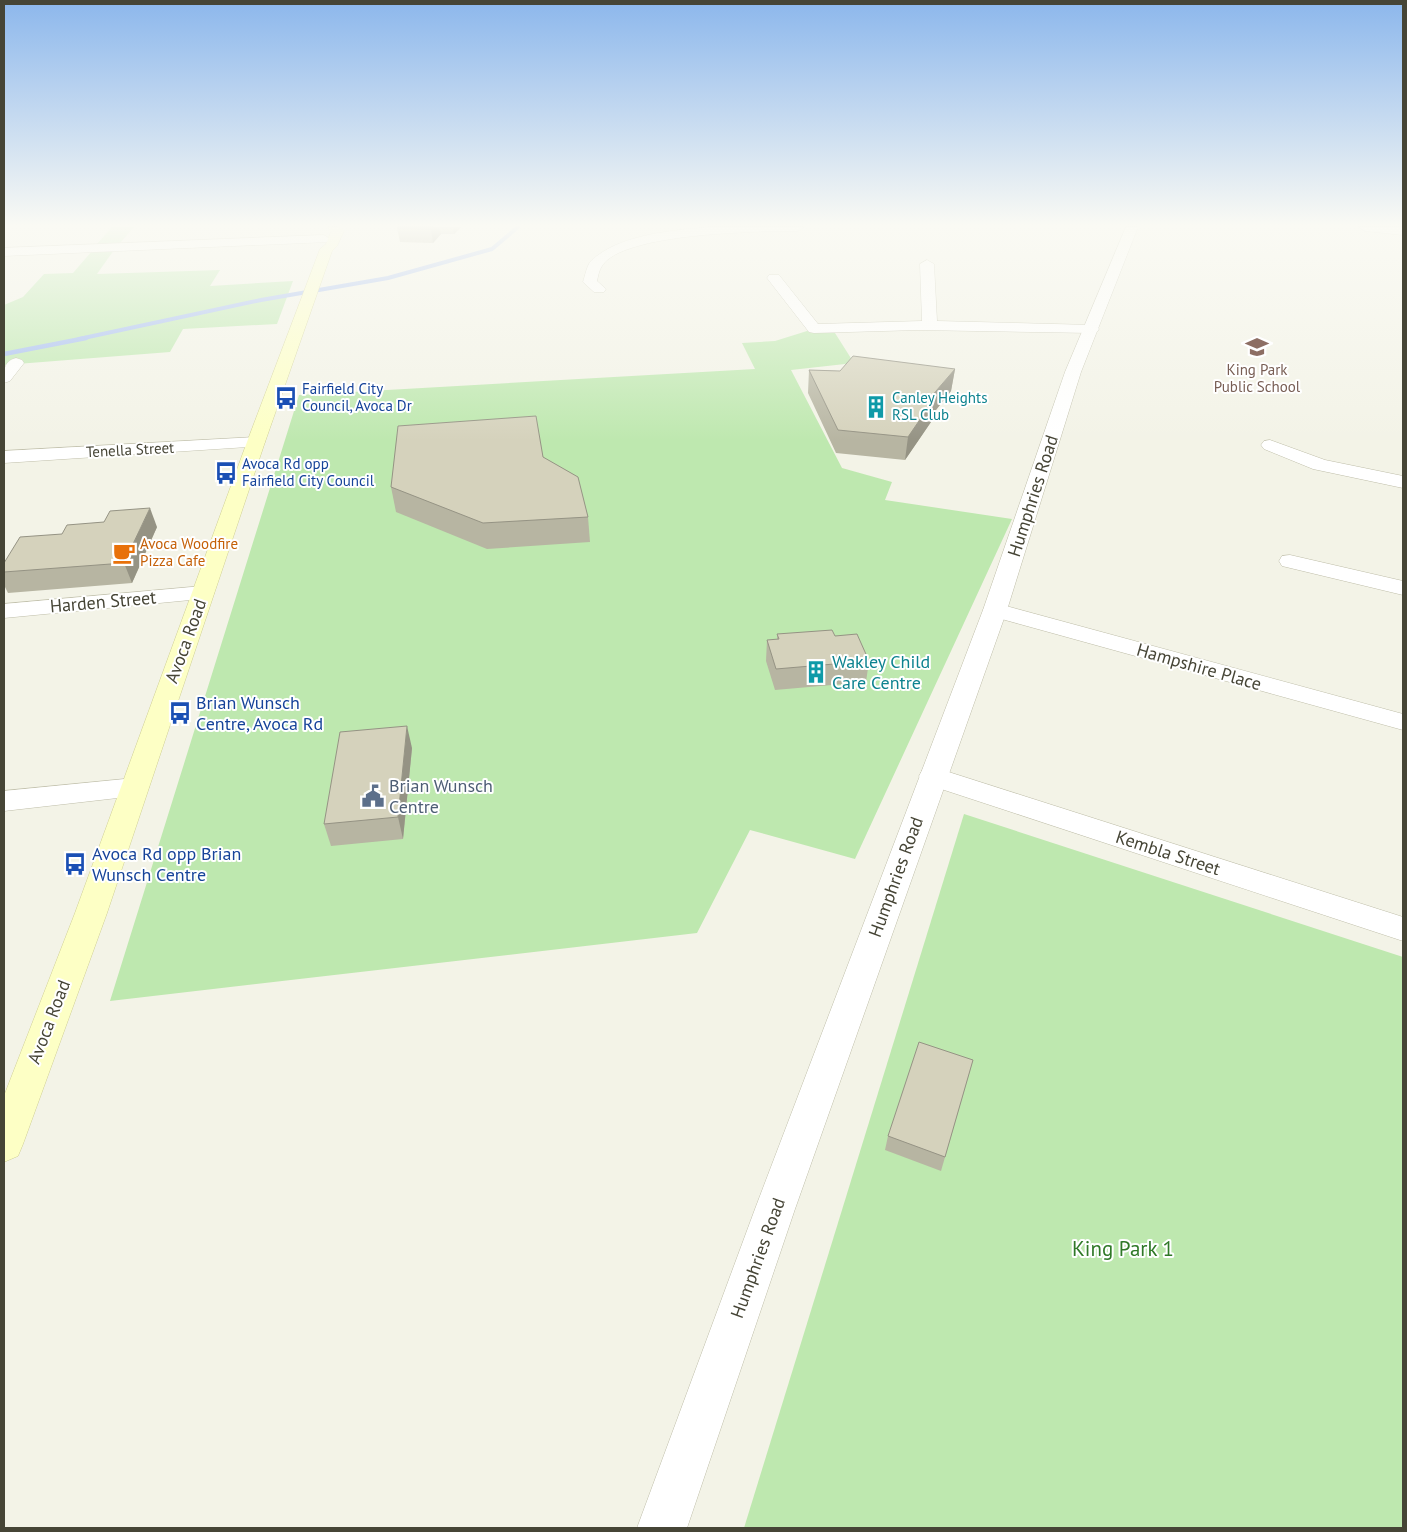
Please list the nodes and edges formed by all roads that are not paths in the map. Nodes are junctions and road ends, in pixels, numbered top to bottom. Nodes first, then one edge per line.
1 (309, 298) edge
2 (790, 298) edge
3 (929, 298) edge
4 (1104, 298) edge
5 (930, 324) junction
6 (1092, 329) junction
7 (16, 363) dead end
8 (4, 378) edge
9 (256, 442) junction
10 (1270, 445) dead end
11 (4, 457) edge
12 (1403, 482) edge
13 (1290, 561) dead end
14 (1403, 588) edge
15 (203, 593) junction
16 (995, 610) junction
17 (4, 611) edge
18 (1403, 722) edge
19 (933, 776) junction
20 (135, 787) junction
21 (4, 801) edge
22 (1403, 929) edge
23 (10, 1108) edge
24 (4, 1144) edge
25 (662, 1528) edge

1 - 9 main road, Avoca Road
2 - 5 street
3 - 5 street
4 - 6 street, Humphries Road
5 - 6 street
6 - 16 street, Humphries Road
7 - 8 street
9 - 11 street, Tenella Street
9 - 15 main road, Avoca Road
10 - 12 street
13 - 14 street
15 - 17 street, Harden Street
15 - 20 main road, Avoca Road
16 - 18 street, Hampshire Place
16 - 19 street, Humphries Road
19 - 22 street, Kembla Street
19 - 25 street, Humphries Road
20 - 21 street
20 - 23 main road, Avoca Road
23 - 24 main road, Avoca Road

